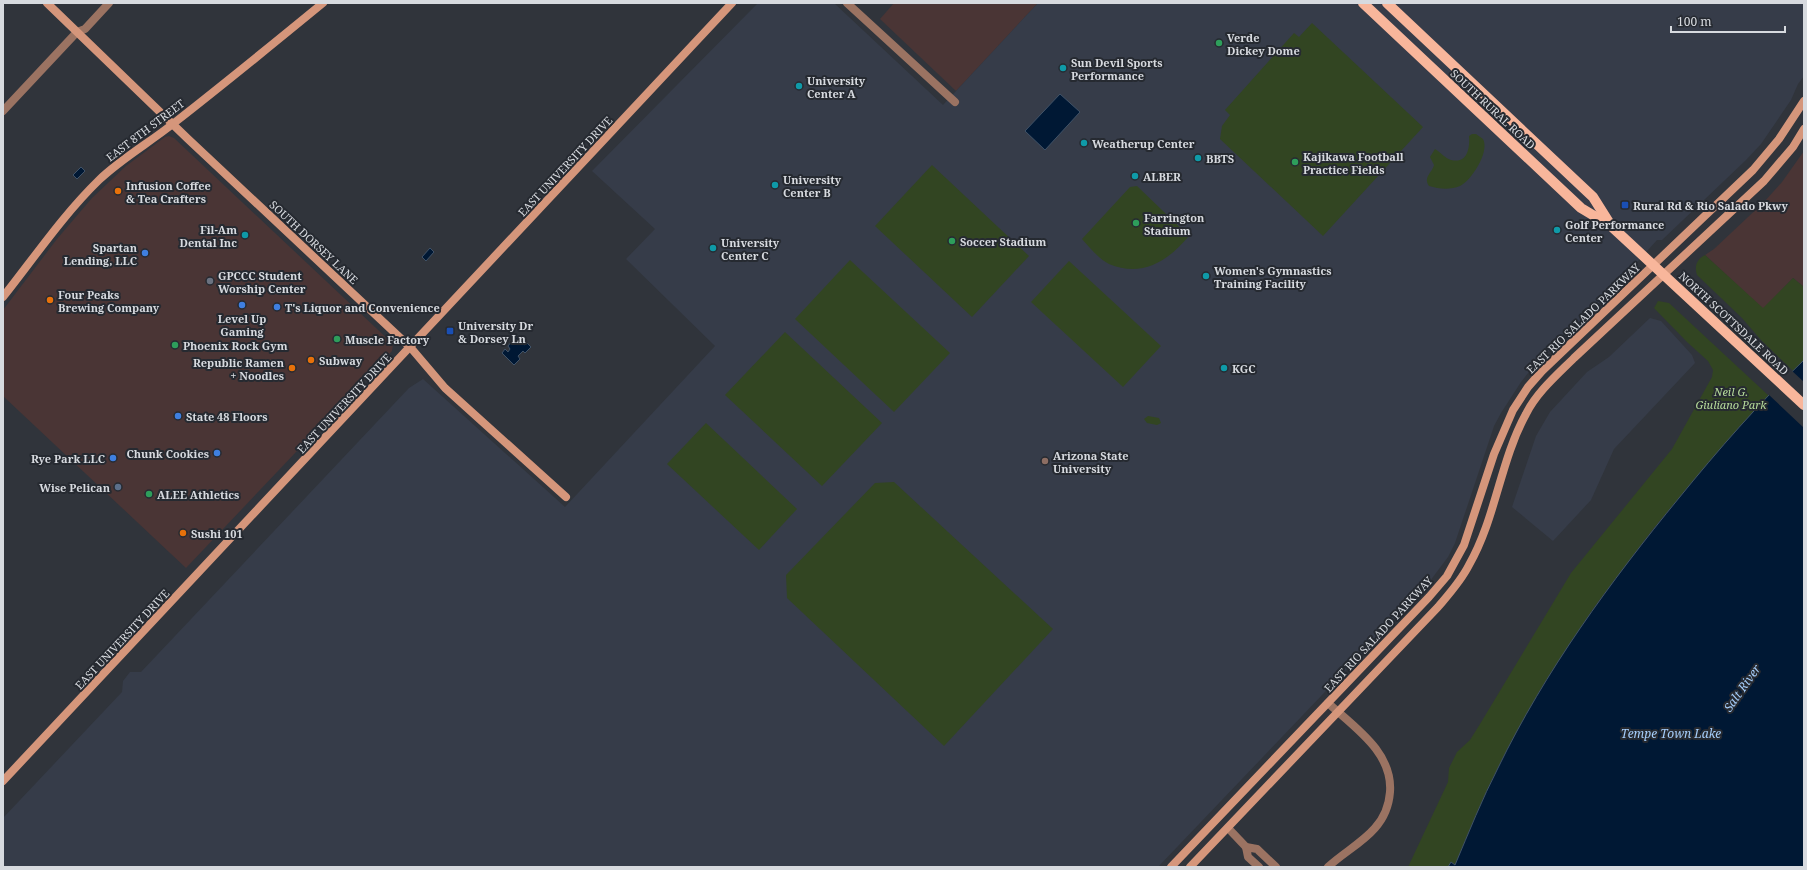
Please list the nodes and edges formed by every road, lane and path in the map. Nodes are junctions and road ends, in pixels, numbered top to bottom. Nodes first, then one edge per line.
1 (47, 3) edge
2 (109, 3) edge
3 (323, 3) edge
4 (732, 3) edge
5 (847, 3) edge
6 (1363, 3) edge
7 (1387, 3) edge
8 (77, 32) junction
9 (1804, 101) edge
10 (954, 102) dead end
11 (3, 111) edge
12 (173, 124) junction
13 (1804, 129) edge
14 (1611, 226) junction
15 (1654, 266) junction
16 (1664, 275) junction
17 (3, 297) edge
18 (411, 348) junction
19 (1804, 405) edge
20 (566, 497) dead end
21 (1328, 703) junction
22 (1338, 712) junction
23 (3, 781) edge
24 (1228, 828) junction
25 (1246, 847) junction
26 (1171, 867) edge
27 (1190, 867) edge
28 (1259, 867) edge
29 (1276, 867) edge
30 (1328, 867) edge

1 - 8 main road, SOUTH DORSEY LANE
2 - 8 street
3 - 12 main road, EAST 8TH STREET
4 - 18 main road, EAST UNIVERSITY DRIVE
5 - 10 street
6 - 14 main road, SOUTH RURAL ROAD
7 - 14 main road, SOUTH RURAL ROAD
8 - 11 street
8 - 12 main road, SOUTH DORSEY LANE
9 - 15 main road, EAST RIO SALADO PARKWAY
12 - 17 main road, EAST 8TH STREET
12 - 18 main road, SOUTH DORSEY LANE
13 - 16 main road, EAST RIO SALADO PARKWAY
14 - 15 main road, SOUTH RURAL ROAD
15 - 16 main road, SOUTH RURAL ROAD
15 - 21 main road, EAST RIO SALADO PARKWAY
16 - 19 main road, NORTH SCOTTSDALE ROAD
16 - 22 main road, EAST RIO SALADO PARKWAY
18 - 20 main road, SOUTH DORSEY LANE
18 - 23 main road, EAST UNIVERSITY DRIVE
21 - 22 street
21 - 26 main road, EAST RIO SALADO PARKWAY
22 - 24 main road, EAST RIO SALADO PARKWAY
22 - 30 street
24 - 25 street
24 - 27 main road, EAST RIO SALADO PARKWAY
25 - 28 street
25 - 29 street

